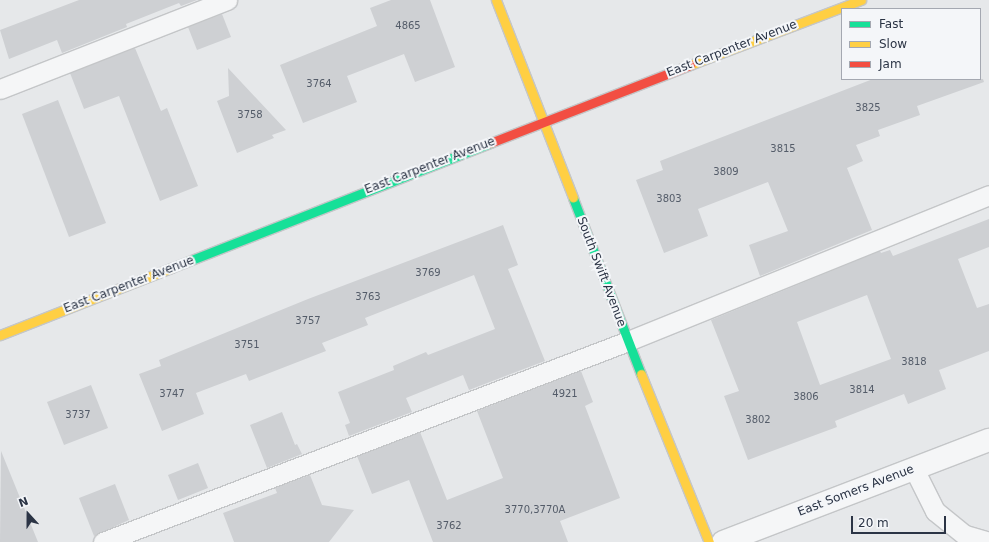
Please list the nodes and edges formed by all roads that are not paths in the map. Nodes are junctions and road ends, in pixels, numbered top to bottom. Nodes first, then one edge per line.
1 (226, 0) edge
2 (496, 0) edge
3 (861, 0) edge
4 (0, 89) edge
5 (542, 122) junction
6 (989, 194) edge
7 (0, 335) edge
8 (628, 341) junction
9 (989, 440) edge
10 (914, 469) junction
11 (103, 542) edge
12 (709, 542) edge
13 (723, 542) edge
14 (989, 542) edge

1 - 4 lane
2 - 5 street, South Swift Avenue
3 - 5 street, East Carpenter Avenue
5 - 7 street, East Carpenter Avenue
5 - 8 street, South Swift Avenue
6 - 8 lane
8 - 11 lane
8 - 12 street, South Swift Avenue
9 - 10 street, East Somers Avenue
10 - 13 street, East Somers Avenue
10 - 14 lane

